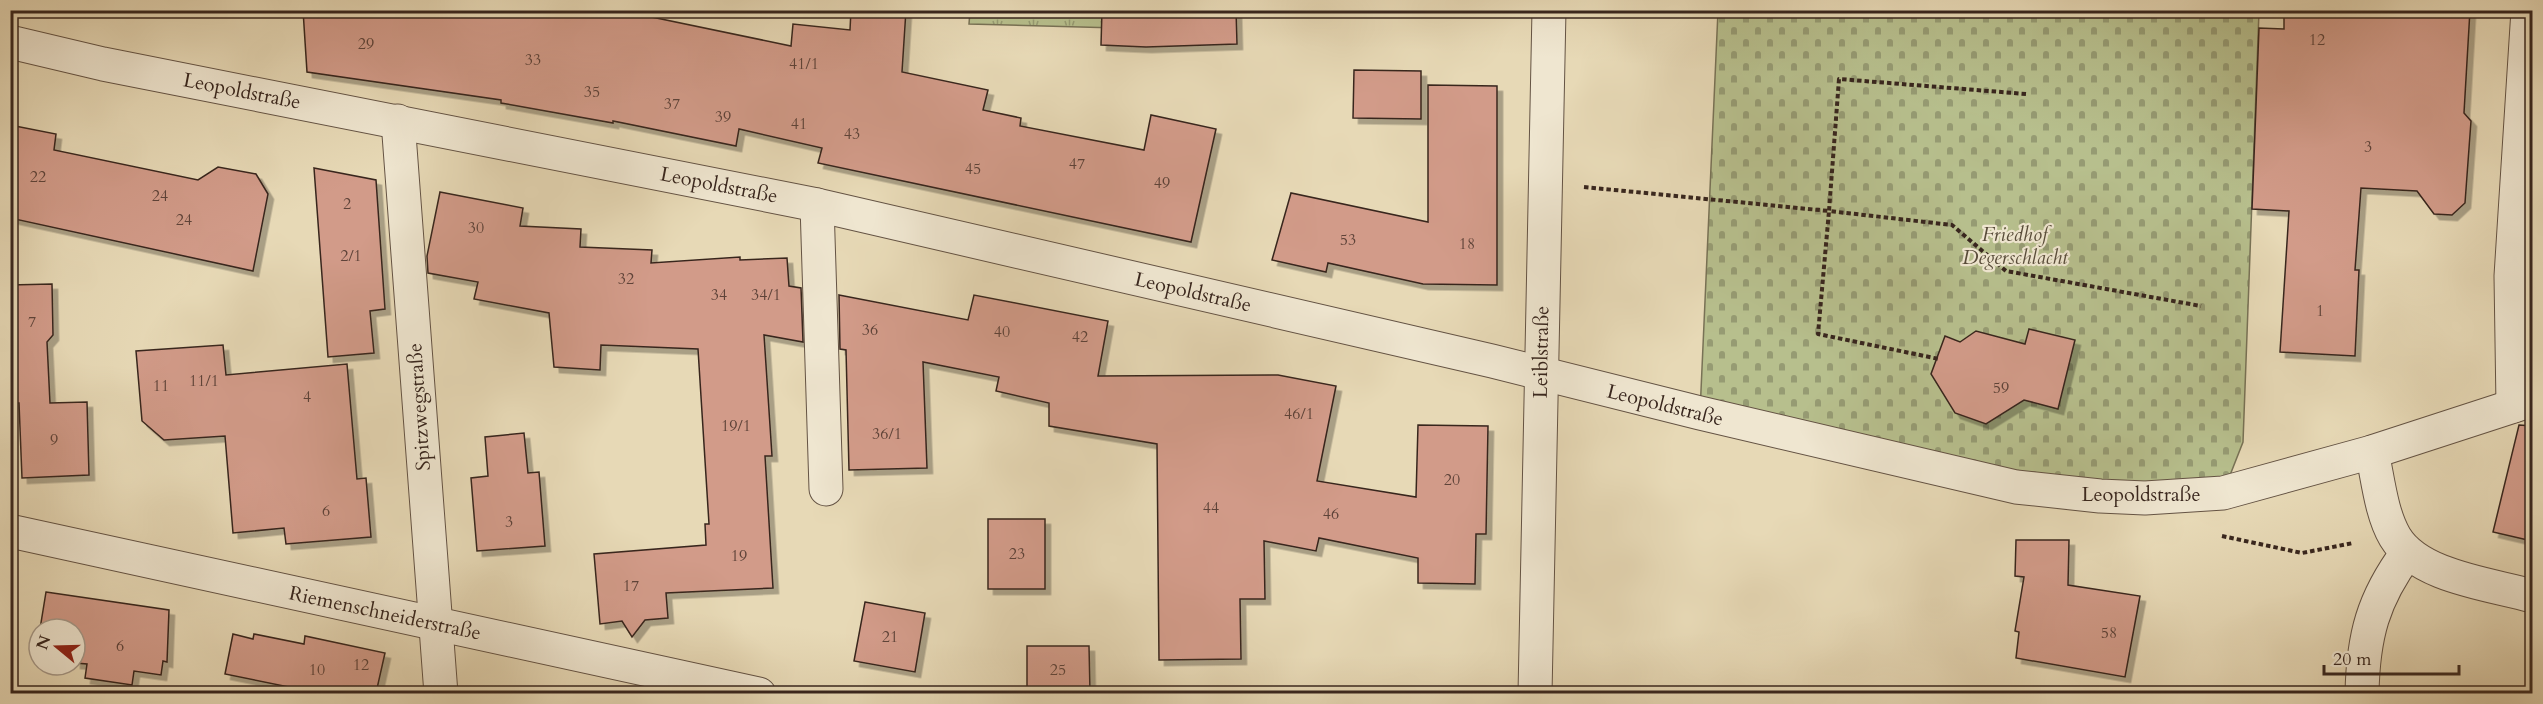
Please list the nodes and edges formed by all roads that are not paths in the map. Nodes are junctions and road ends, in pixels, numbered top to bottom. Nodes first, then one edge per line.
1 (1550, 10) edge
2 (2528, 10) edge
3 (10, 42) edge
4 (398, 121) junction
5 (816, 205) junction
6 (1540, 375) junction
7 (2523, 403) edge
8 (2372, 452) junction
9 (826, 489) dead end
10 (10, 531) edge
11 (2400, 544) junction
12 (2532, 596) edge
13 (435, 624) junction
14 (441, 693) edge
15 (759, 693) edge
16 (1535, 693) edge
17 (2362, 693) edge

1 - 6 street, Leiblstraße
2 - 7 street
3 - 4 street, Leopoldstraße
4 - 5 street, Leopoldstraße
4 - 13 street, Spitzwegstraße
5 - 6 street, Leopoldstraße
5 - 9 street
6 - 8 street, Leopoldstraße
6 - 16 street, Leiblstraße
7 - 8 street, Leopoldstraße
8 - 11 street
10 - 13 street, Riemenschneiderstraße
11 - 12 street
11 - 17 street
13 - 14 street, Spitzwegstraße
13 - 15 street, Riemenschneiderstraße

